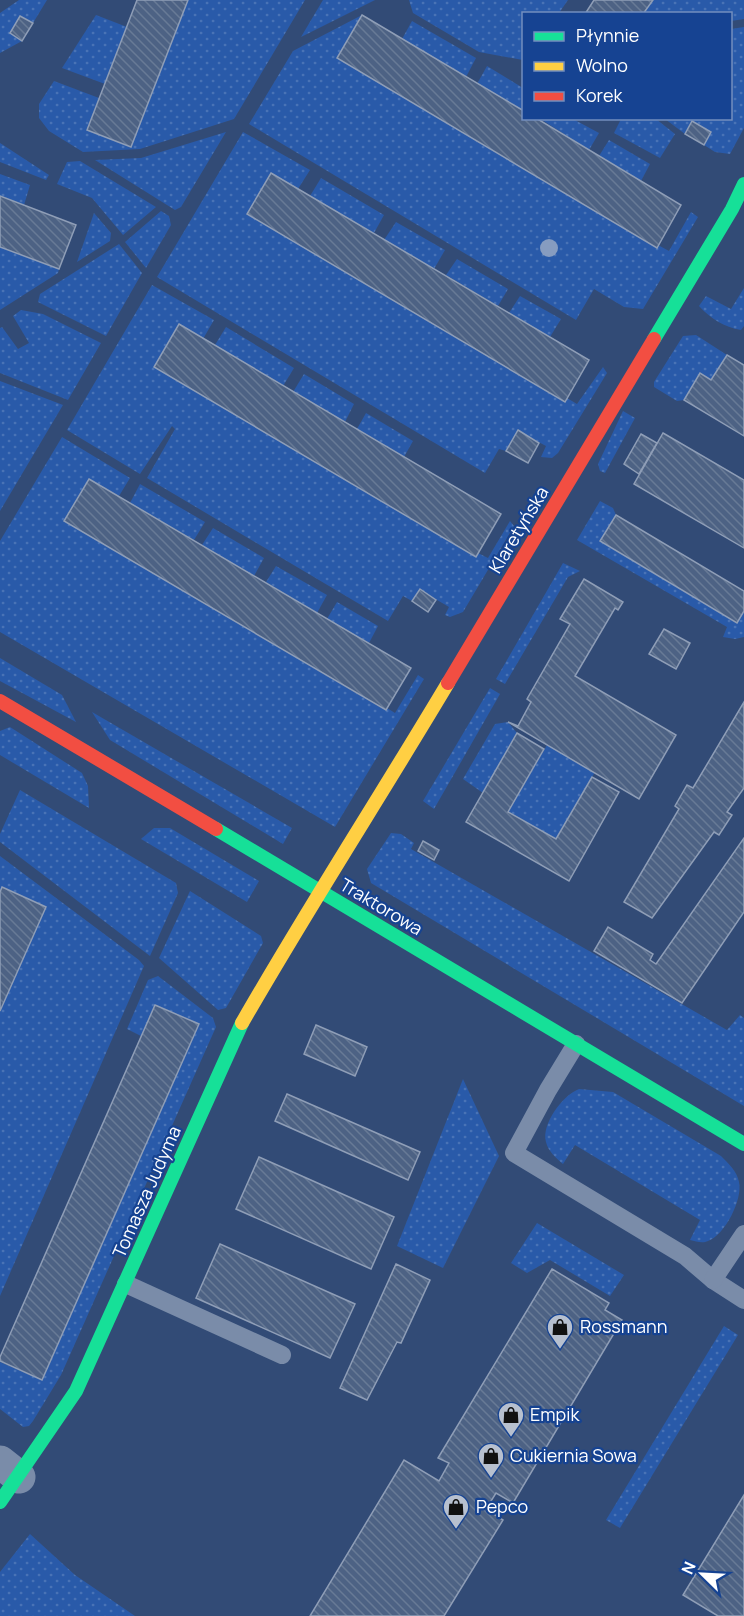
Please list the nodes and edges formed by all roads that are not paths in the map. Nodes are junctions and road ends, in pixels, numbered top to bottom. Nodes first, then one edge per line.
1 (744, 184) edge
2 (738, 212) edge
3 (0, 701) edge
4 (320, 892) junction
5 (576, 1044) junction
6 (744, 1144) edge
7 (744, 1234) edge
8 (713, 1280) junction
9 (126, 1284) junction
10 (744, 1300) edge
11 (282, 1355) dead end
12 (6, 1480) edge

1 - 2 street, Klaretyńska
2 - 4 street, Klaretyńska
3 - 4 street, Traktorowa
4 - 5 street, Traktorowa
4 - 9 street, Tomasza Judyma
5 - 6 street, Traktorowa
5 - 8 lane
7 - 8 lane
8 - 10 lane
9 - 11 lane
9 - 12 street, Tomasza Judyma

